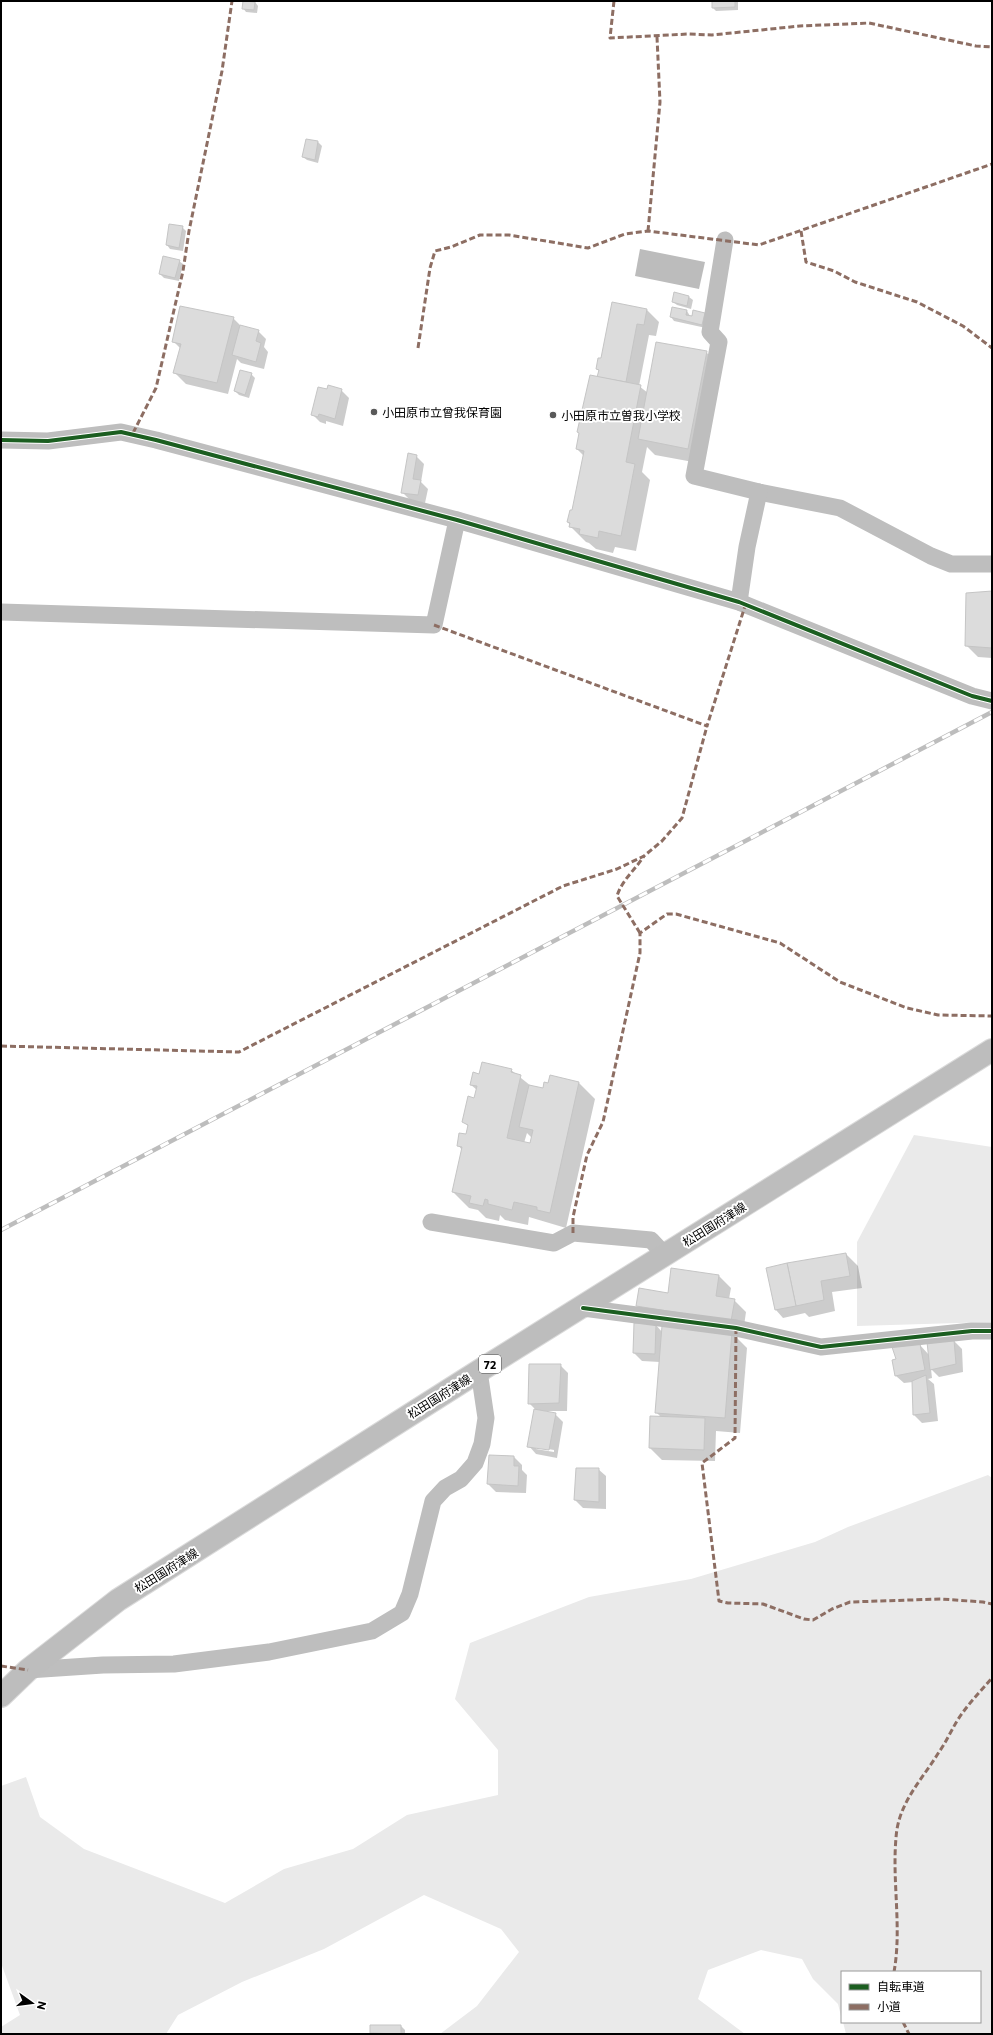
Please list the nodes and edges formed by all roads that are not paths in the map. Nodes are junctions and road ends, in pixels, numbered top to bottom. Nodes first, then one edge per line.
1 (725, 240) dead end
2 (1, 440) edge
3 (760, 492) junction
4 (457, 520) junction
5 (992, 564) edge
6 (739, 602) junction
7 (1, 612) edge
8 (992, 701) edge
9 (992, 1050) edge
10 (431, 1222) dead end
11 (665, 1254) junction
12 (583, 1308) junction
13 (992, 1331) edge
14 (479, 1371) junction
15 (28, 1670) junction
16 (1, 1696) edge

1 - 3 street
2 - 4 street
3 - 5 street
3 - 6 street
4 - 6 street
4 - 7 street
6 - 8 street
9 - 11 main road, 松田国府津線 / 72
10 - 11 street
11 - 12 main road, 松田国府津線 / 72
12 - 13 street
12 - 14 main road, 松田国府津線 / 72
14 - 15 main road, 松田国府津線 / 72
14 - 15 street
15 - 16 main road, 松田国府津線 / 72

